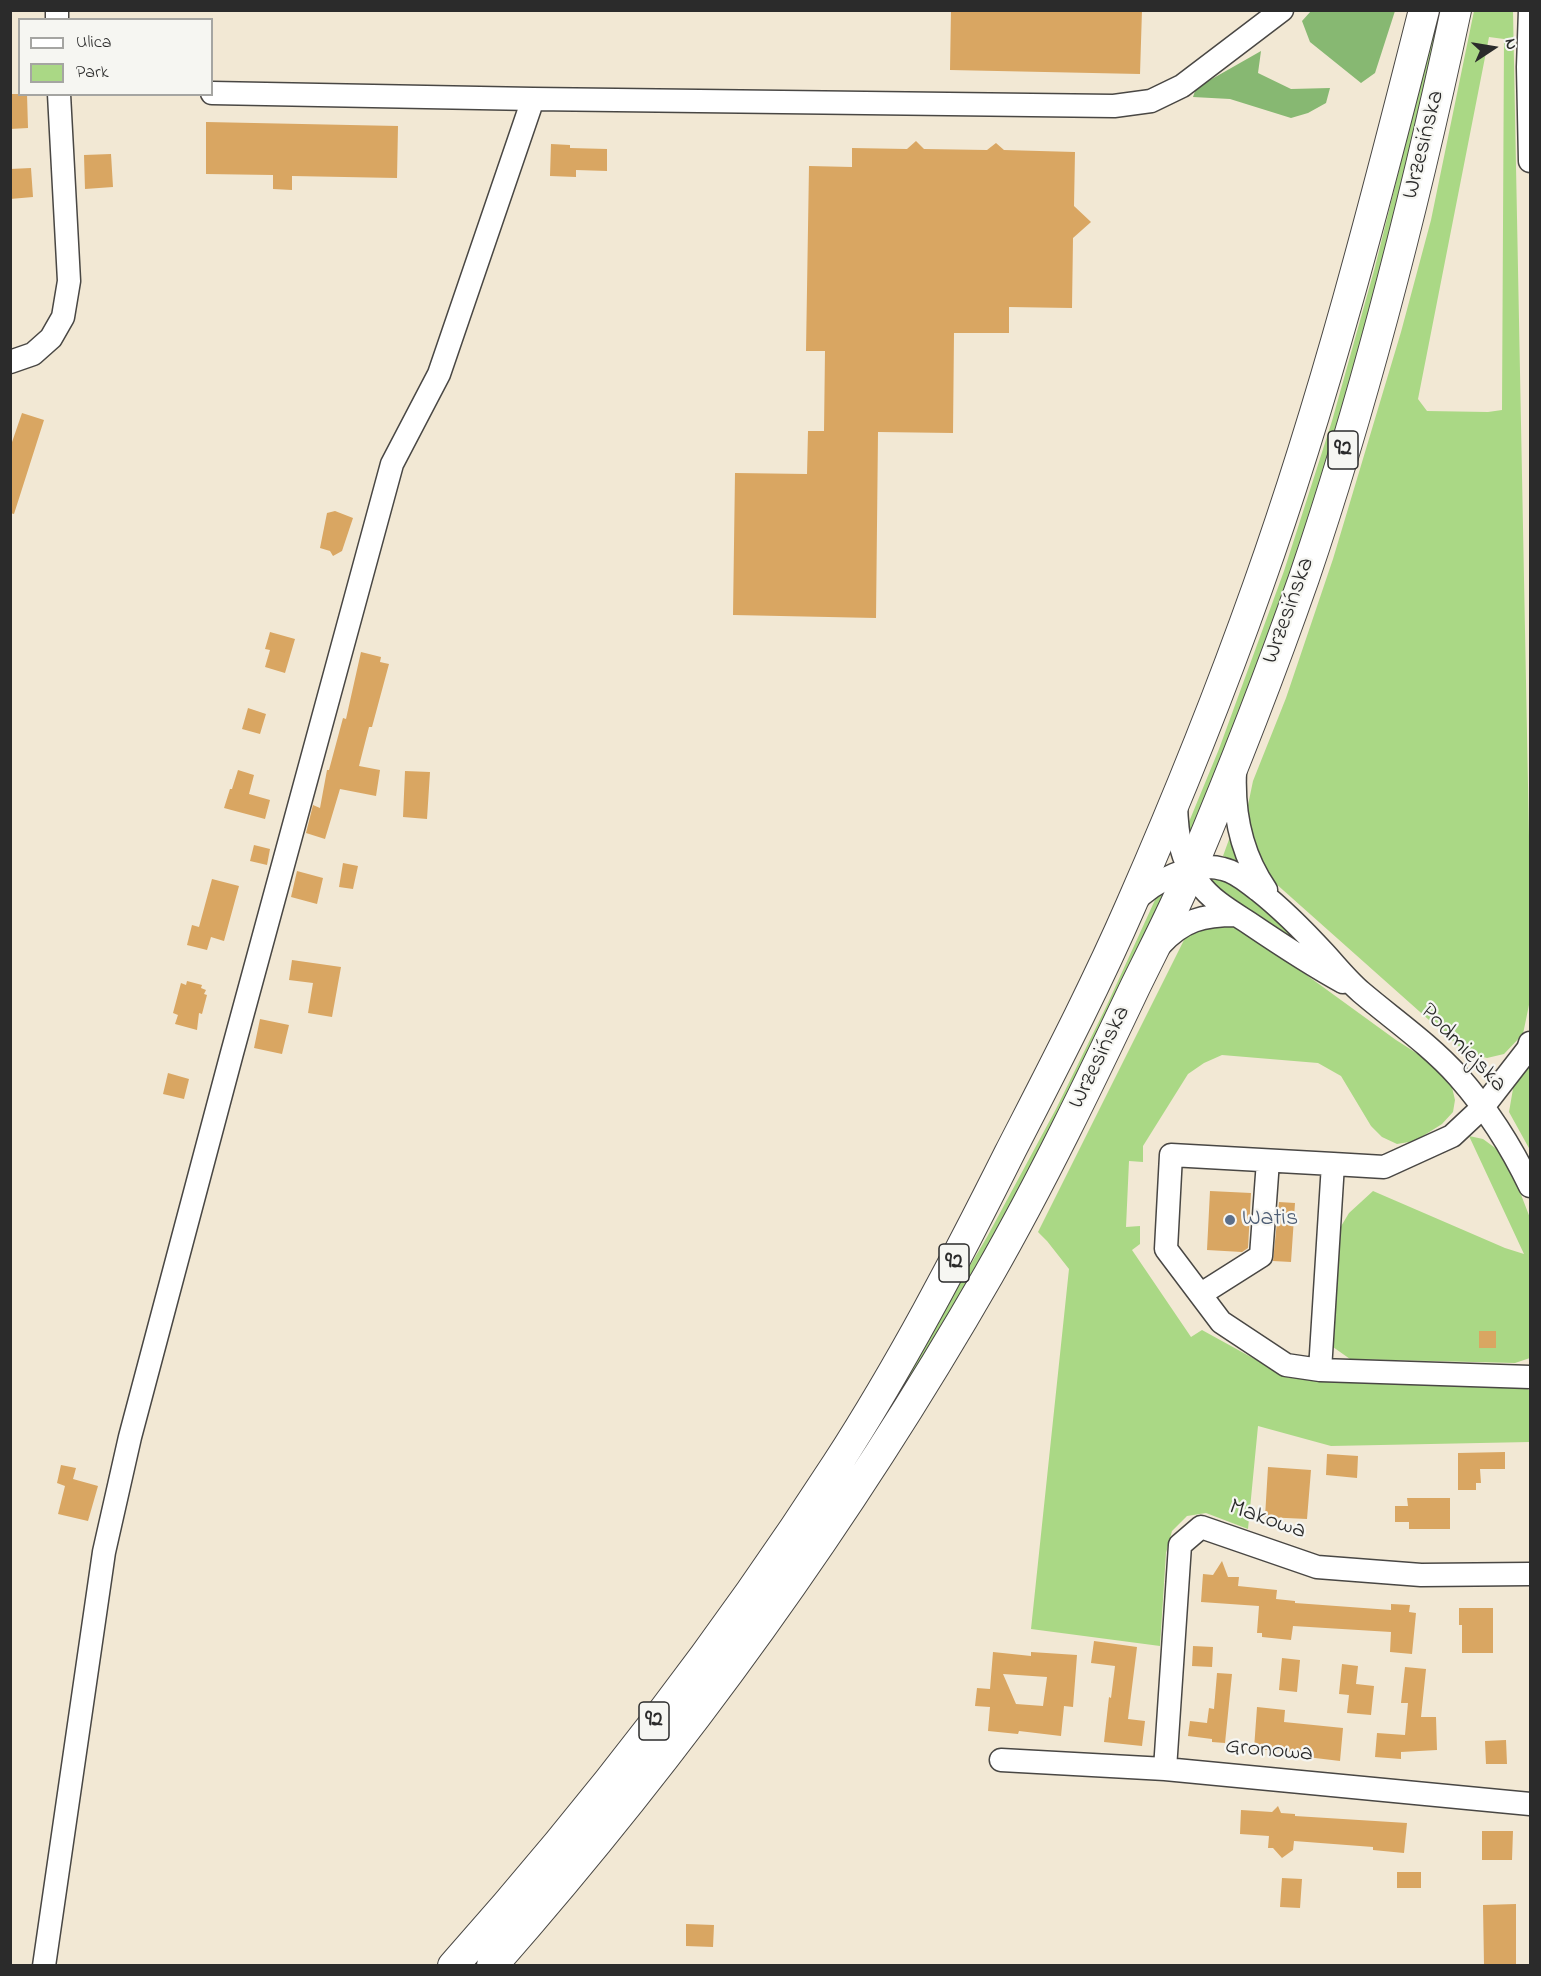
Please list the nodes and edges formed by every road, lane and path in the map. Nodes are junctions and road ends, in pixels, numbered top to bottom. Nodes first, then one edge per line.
1 (1282, 10) edge
2 (1424, 10) edge
3 (1456, 10) edge
4 (1530, 10) edge
5 (213, 93) edge
6 (59, 96) edge
7 (533, 99) junction
8 (1530, 161) edge
9 (10, 362) edge
10 (1239, 750) junction
11 (1175, 798) junction
12 (1191, 870) junction
13 (1130, 906) junction
14 (1277, 906) junction
15 (1236, 915) junction
16 (1149, 958) junction
17 (1360, 991) junction
18 (1530, 1043) edge
19 (1484, 1107) junction
20 (1268, 1161) junction
21 (1333, 1164) junction
22 (1530, 1186) edge
23 (1201, 1294) junction
24 (1320, 1370) junction
25 (1530, 1377) edge
26 (1530, 1574) edge
27 (1001, 1760) dead end
28 (1165, 1769) junction
29 (1530, 1804) edge
30 (44, 1965) edge
31 (453, 1965) edge
32 (492, 1965) edge

1 - 7 street
2 - 11 main road, Wrzesińska / 92
3 - 10 main road, Wrzesińska / 92
4 - 8 street
5 - 7 street
6 - 9 street
7 - 30 street
10 - 12 main road, Wrzesińska / 92
10 - 14 street
11 - 12 street, Podmiejska
11 - 13 main road, Wrzesińska / 92
12 - 13 street, Podmiejska
12 - 14 street, Podmiejska
12 - 15 street, Podmiejska
12 - 16 main road, Wrzesińska / 92
13 - 31 main road, Wrzesińska / 92
14 - 17 street, Podmiejska
15 - 16 street
15 - 17 street, Podmiejska
16 - 32 main road, Wrzesińska / 92
17 - 19 street, Podmiejska
18 - 19 street
19 - 21 street
19 - 22 street, Podmiejska
20 - 21 street
20 - 23 street
20 - 23 street
21 - 24 street
23 - 24 street
24 - 25 street
26 - 28 street, Makowa
27 - 28 street, Gronowa
28 - 29 street, Gronowa

